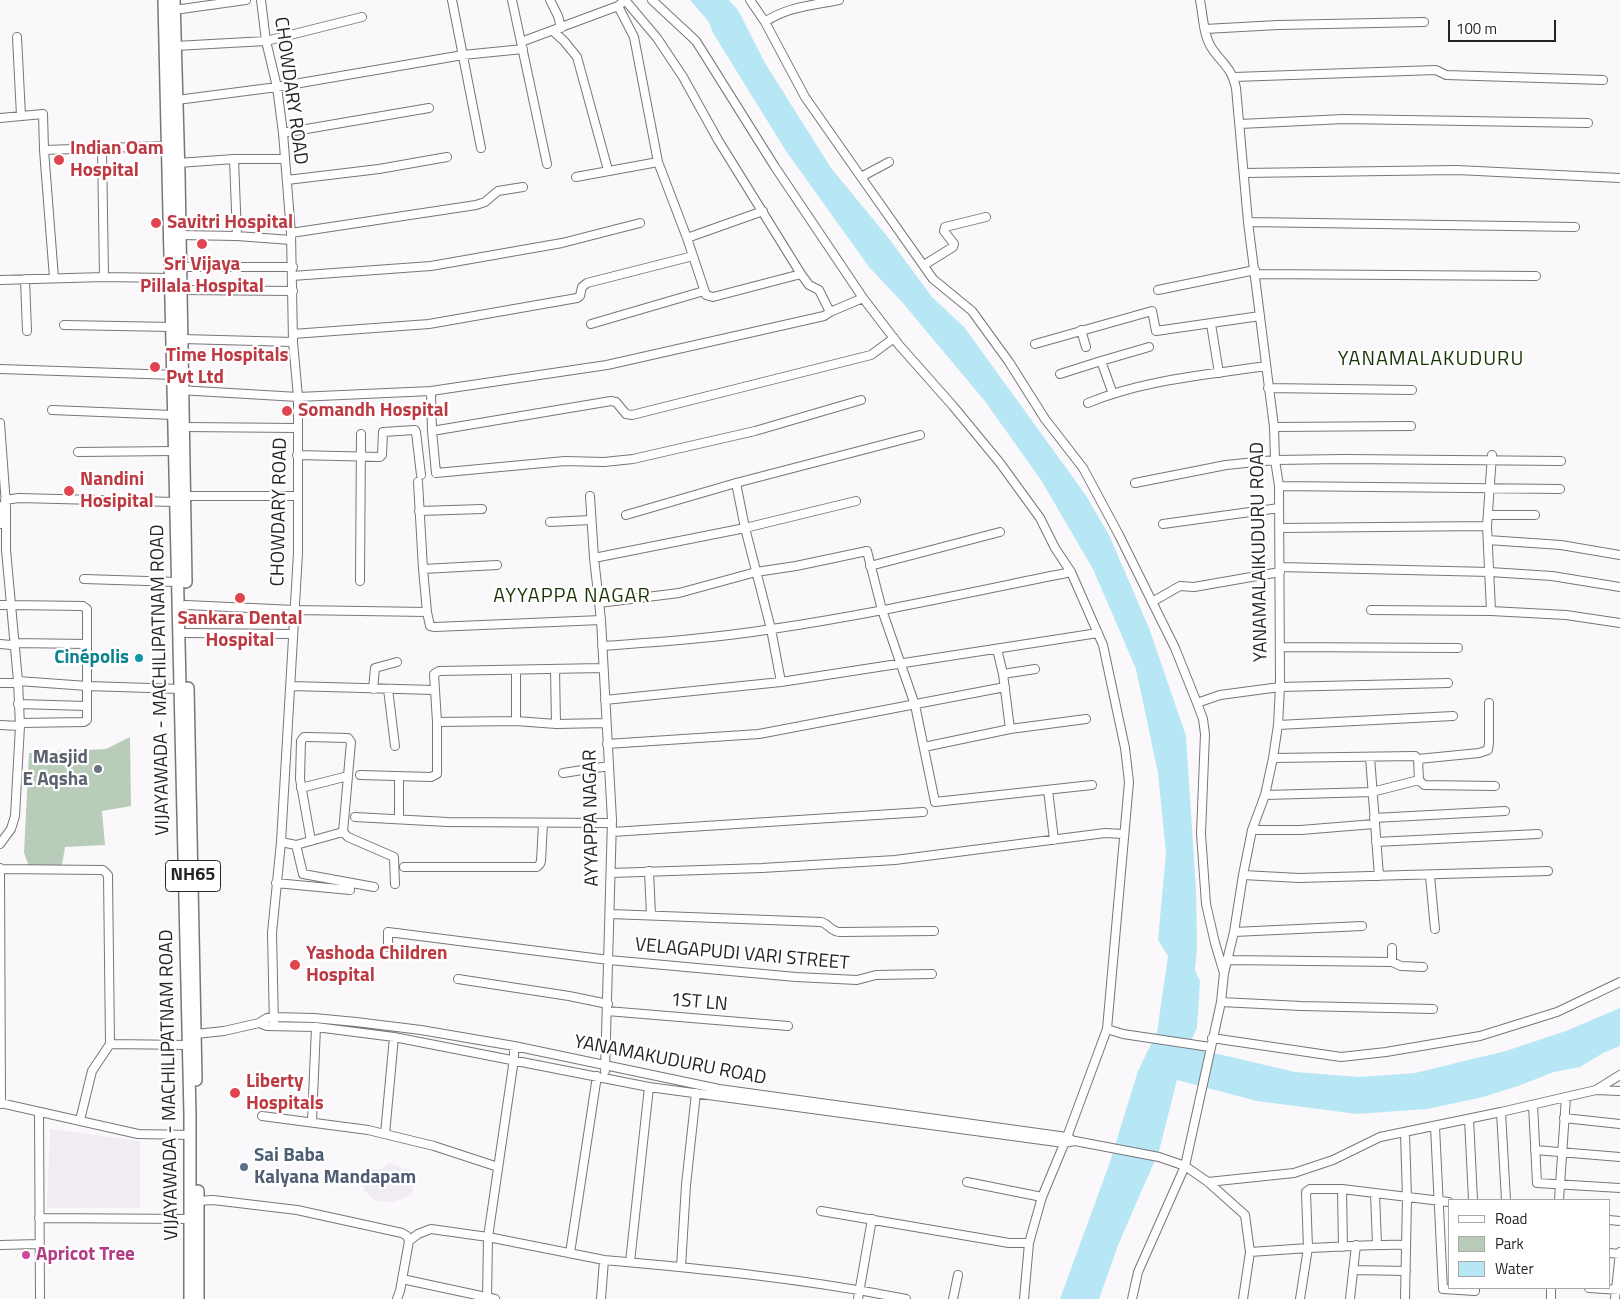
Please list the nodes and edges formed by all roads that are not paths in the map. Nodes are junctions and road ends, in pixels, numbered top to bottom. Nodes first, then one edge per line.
1 (164, 0) edge
2 (246, 0) edge
3 (261, 0) edge
4 (452, 0) edge
5 (512, 0) edge
6 (550, 0) edge
7 (652, 0) edge
8 (750, 0) edge
9 (839, 0) edge
10 (1200, 0) edge
11 (622, 2) edge
12 (174, 5) edge
13 (362, 17) dead end
14 (765, 22) junction
15 (1424, 22) dead end
16 (557, 29) junction
17 (1205, 29) junction
18 (17, 37) dead end
19 (266, 41) junction
20 (522, 45) junction
21 (175, 46) junction
22 (463, 55) junction
23 (1234, 77) junction
24 (1603, 80) dead end
25 (277, 87) junction
26 (176, 100) junction
27 (430, 108) dead end
28 (21, 116) junction
29 (0, 118) edge
30 (1588, 122) dead end
31 (1240, 124) junction
32 (283, 133) junction
33 (167, 146) junction
34 (102, 148) junction
35 (481, 148) dead end
36 (44, 150) junction
37 (447, 157) dead end
38 (284, 159) junction
39 (234, 160) junction
40 (658, 162) junction
41 (889, 162) dead end
42 (178, 163) junction
43 (547, 164) dead end
44 (608, 170) junction
45 (1244, 174) junction
46 (576, 177) dead end
47 (861, 177) junction
48 (1620, 178) edge
49 (286, 180) junction
50 (523, 187) dead end
51 (763, 211) junction
52 (986, 217) dead end
53 (1248, 222) junction
54 (640, 223) dead end
55 (1576, 227) dead end
56 (180, 235) junction
57 (237, 236) junction
58 (291, 237) junction
59 (687, 238) junction
60 (693, 256) junction
61 (924, 265) junction
62 (181, 267) junction
63 (292, 267) junction
64 (1255, 272) junction
65 (801, 274) junction
66 (292, 276) junction
67 (1536, 276) dead end
68 (104, 277) junction
69 (54, 278) junction
70 (170, 278) junction
71 (25, 279) junction
72 (0, 280) edge
73 (181, 290) junction
74 (1158, 290) dead end
75 (293, 291) junction
76 (704, 291) junction
77 (863, 298) junction
78 (830, 312) junction
79 (1260, 316) junction
80 (591, 324) dead end
81 (1211, 324) junction
82 (64, 325) dead end
83 (172, 327) junction
84 (1081, 330) junction
85 (27, 331) dead end
86 (293, 338) junction
87 (894, 338) junction
88 (182, 339) junction
89 (1035, 344) dead end
90 (1086, 347) dead end
91 (1149, 347) dead end
92 (1101, 361) junction
93 (1266, 366) junction
94 (0, 369) edge
95 (1219, 373) junction
96 (177, 374) junction
97 (1060, 374) dead end
98 (1268, 388) junction
99 (178, 390) junction
100 (1412, 390) dead end
101 (431, 391) junction
102 (1113, 394) junction
103 (298, 397) junction
104 (861, 400) dead end
105 (1088, 403) dead end
106 (52, 410) dead end
107 (173, 415) junction
108 (0, 423) edge
109 (1411, 426) dead end
110 (184, 427) junction
111 (1274, 427) junction
112 (298, 428) junction
113 (432, 431) junction
114 (361, 434) dead end
115 (920, 435) dead end
116 (174, 451) junction
117 (78, 452) dead end
118 (297, 455) junction
119 (361, 456) junction
120 (1492, 458) junction
121 (1275, 460) junction
122 (1561, 462) dead end
123 (1, 463) edge
124 (736, 483) junction
125 (1135, 483) dead end
126 (1279, 486) junction
127 (1490, 488) junction
128 (1560, 488) dead end
129 (297, 496) junction
130 (590, 496) dead end
131 (180, 499) junction
132 (856, 501) dead end
133 (3, 503) edge
134 (1279, 508) junction
135 (482, 509) dead end
136 (0, 510) edge
137 (419, 510) junction
138 (626, 515) dead end
139 (1488, 515) junction
140 (1535, 515) dead end
141 (592, 520) junction
142 (550, 522) dead end
143 (1163, 524) dead end
144 (1487, 526) junction
145 (745, 528) junction
146 (1278, 528) junction
147 (1000, 532) dead end
148 (1488, 540) junction
149 (1620, 554) edge
150 (2, 557) edge
151 (594, 558) junction
152 (497, 564) dead end
153 (870, 566) junction
154 (423, 569) junction
155 (1280, 569) junction
156 (756, 572) junction
157 (1071, 572) junction
158 (1490, 572) junction
159 (84, 579) dead end
160 (360, 580) dead end
161 (178, 582) junction
162 (1620, 587) edge
163 (1152, 602) junction
164 (598, 603) junction
165 (6, 605) edge
166 (186, 606) junction
167 (295, 610) junction
168 (882, 610) junction
169 (1371, 610) dead end
170 (1491, 611) junction
171 (427, 612) junction
172 (600, 620) junction
173 (1620, 623) edge
174 (772, 629) junction
175 (1098, 633) junction
176 (186, 634) junction
177 (293, 634) junction
178 (0, 644) edge
179 (13, 644) junction
180 (87, 644) junction
181 (602, 646) junction
182 (1280, 647) junction
183 (1458, 648) dead end
184 (997, 649) junction
185 (397, 662) dead end
186 (902, 664) junction
187 (603, 668) junction
188 (555, 669) junction
189 (1035, 669) dead end
190 (516, 670) junction
191 (1003, 674) junction
192 (16, 682) junction
193 (781, 682) junction
194 (0, 683) edge
195 (1448, 683) dead end
196 (87, 686) junction
197 (291, 686) junction
198 (1005, 687) junction
199 (374, 688) junction
200 (1280, 688) junction
201 (181, 689) junction
202 (388, 689) junction
203 (434, 690) junction
204 (605, 700) junction
205 (1198, 703) junction
206 (1489, 703) dead end
207 (18, 704) junction
208 (915, 705) junction
209 (86, 706) junction
210 (1452, 716) dead end
211 (1086, 719) dead end
212 (437, 722) junction
213 (516, 722) junction
214 (556, 724) junction
215 (606, 724) junction
216 (0, 725) edge
217 (18, 725) junction
218 (1278, 725) junction
219 (1010, 729) junction
220 (607, 744) junction
221 (395, 746) dead end
222 (924, 747) junction
223 (1370, 757) junction
224 (1273, 758) junction
225 (1418, 759) junction
226 (609, 766) junction
227 (562, 772) dead end
228 (348, 776) junction
229 (360, 776) dead end
230 (399, 777) junction
231 (284, 778) junction
232 (300, 779) junction
233 (186, 780) junction
234 (1419, 780) junction
235 (1092, 785) dead end
236 (1496, 786) dead end
237 (302, 788) junction
238 (1048, 790) junction
239 (1372, 792) junction
240 (1265, 795) junction
241 (1505, 811) dead end
242 (923, 812) dead end
243 (355, 817) dead end
244 (399, 819) junction
245 (1374, 821) junction
246 (543, 823) junction
247 (612, 828) junction
248 (1252, 830) junction
249 (344, 832) junction
250 (1124, 834) junction
251 (1538, 834) dead end
252 (311, 840) junction
253 (1054, 840) junction
254 (281, 842) junction
255 (1376, 842) junction
256 (0, 844) edge
257 (296, 845) junction
258 (404, 867) dead end
259 (0, 868) edge
260 (1548, 871) dead end
261 (611, 872) junction
262 (650, 872) junction
263 (1243, 875) junction
264 (1379, 876) junction
265 (1430, 876) junction
266 (276, 882) junction
267 (395, 884) dead end
268 (374, 887) dead end
269 (350, 890) dead end
270 (610, 914) junction
271 (650, 916) junction
272 (1362, 926) dead end
273 (1435, 929) dead end
274 (934, 931) dead end
275 (1234, 932) junction
276 (388, 947) dead end
277 (1392, 948) dead end
278 (609, 960) junction
279 (1228, 960) junction
280 (1392, 962) junction
281 (1423, 967) dead end
282 (1224, 973) junction
283 (932, 974) dead end
284 (458, 979) dead end
285 (1620, 982) edge
286 (1221, 1002) junction
287 (608, 1008) junction
288 (1434, 1009) dead end
289 (274, 1017) junction
290 (259, 1022) junction
291 (274, 1026) junction
292 (788, 1026) dead end
293 (316, 1027) junction
294 (1107, 1030) junction
295 (196, 1034) junction
296 (394, 1037) junction
297 (1212, 1038) junction
298 (110, 1044) junction
299 (188, 1045) junction
300 (514, 1046) junction
301 (1210, 1050) junction
302 (514, 1059) junction
303 (605, 1066) junction
304 (1620, 1075) edge
305 (601, 1077) junction
306 (649, 1087) junction
307 (1596, 1090) junction
308 (1620, 1091) edge
309 (696, 1093) junction
310 (1566, 1097) junction
311 (1, 1104) edge
312 (1533, 1105) junction
313 (39, 1112) junction
314 (1501, 1112) junction
315 (262, 1116) dead end
316 (1564, 1118) junction
317 (1469, 1119) junction
318 (80, 1120) junction
319 (312, 1121) junction
320 (1620, 1124) edge
321 (1435, 1127) junction
322 (1405, 1132) junction
323 (385, 1134) junction
324 (190, 1136) junction
325 (1066, 1140) junction
326 (1535, 1150) junction
327 (1561, 1152) junction
328 (1620, 1156) edge
329 (498, 1166) junction
330 (1185, 1166) junction
331 (967, 1182) dead end
332 (1208, 1182) junction
333 (1560, 1184) junction
334 (1620, 1188) edge
335 (1342, 1189) junction
336 (1375, 1194) junction
337 (1042, 1198) junction
338 (1407, 1198) junction
339 (1473, 1199) edge
340 (1506, 1199) edge
341 (1559, 1199) edge
342 (198, 1201) junction
343 (1439, 1201) junction
344 (1448, 1202) edge
345 (821, 1210) dead end
346 (39, 1218) junction
347 (190, 1219) junction
348 (872, 1219) junction
349 (488, 1237) junction
350 (409, 1241) junction
351 (1029, 1243) junction
352 (39, 1244) junction
353 (1356, 1244) junction
354 (1376, 1244) junction
355 (0, 1245) edge
356 (1406, 1245) junction
357 (1343, 1247) junction
358 (1308, 1248) junction
359 (1250, 1252) junction
360 (570, 1253) junction
361 (1620, 1253) edge
362 (604, 1260) junction
363 (630, 1262) junction
364 (681, 1267) junction
365 (1353, 1270) junction
366 (1406, 1271) junction
367 (958, 1274) dead end
368 (402, 1279) junction
369 (1475, 1289) edge
370 (1604, 1289) edge
371 (860, 1290) junction
372 (1618, 1290) edge
373 (194, 1296) edge
374 (490, 1298) edge
375 (40, 1299) edge
376 (397, 1299) edge
377 (601, 1299) edge
378 (858, 1299) edge
379 (906, 1299) edge
380 (953, 1299) edge
381 (1024, 1299) edge
382 (1132, 1299) edge
383 (1246, 1299) edge
384 (1300, 1299) edge
385 (1350, 1299) edge
386 (1405, 1299) edge
387 (1615, 1299) edge

1 - 33 highway, VIJAYAWADA - MACHILIPATNAM ROAD / NH65
2 - 12 street
3 - 19 street, CHOWDARY ROAD
4 - 22 street
5 - 20 street
6 - 16 street
7 - 77 street
8 - 14 street
9 - 14 street
10 - 17 street, YANAMALAIKUDURU ROAD
11 - 16 street
11 - 40 street
11 - 51 street
12 - 21 highway, VIJAYAWADA - MACHILIPATNAM ROAD / NH65
13 - 19 street
14 - 47 street
15 - 17 street
16 - 20 street
16 - 44 street
17 - 23 street, YANAMALAIKUDURU ROAD
18 - 28 street
19 - 21 street
19 - 25 street, CHOWDARY ROAD
20 - 22 street
20 - 43 street
21 - 26 highway, VIJAYAWADA - MACHILIPATNAM ROAD / NH65
22 - 25 street
22 - 35 street
23 - 24 street
23 - 31 street, YANAMALAIKUDURU ROAD
25 - 26 street
25 - 32 street, CHOWDARY ROAD
26 - 42 highway, VIJAYAWADA - MACHILIPATNAM ROAD / NH65
27 - 32 street
28 - 29 street
28 - 36 street
30 - 31 street
31 - 45 street, YANAMALAIKUDURU ROAD
32 - 38 street, CHOWDARY ROAD
33 - 34 street
33 - 70 highway, VIJAYAWADA - MACHILIPATNAM ROAD / NH65
34 - 36 street
34 - 68 street
36 - 69 street
37 - 49 street
38 - 39 street
38 - 49 street, CHOWDARY ROAD
39 - 42 street
39 - 57 street
40 - 44 street
40 - 59 street
41 - 47 street
42 - 56 highway, VIJAYAWADA - MACHILIPATNAM ROAD / NH65
44 - 46 street
45 - 48 street
45 - 53 street, YANAMALAIKUDURU ROAD
47 - 61 street
49 - 58 street, CHOWDARY ROAD
50 - 58 street
51 - 59 street
51 - 65 street
52 - 61 street
53 - 55 street
53 - 64 street, YANAMALAIKUDURU ROAD
54 - 66 street
56 - 57 street
56 - 62 highway, VIJAYAWADA - MACHILIPATNAM ROAD / NH65
57 - 58 street
58 - 63 street, CHOWDARY ROAD
59 - 60 street
60 - 76 street
60 - 86 street
61 - 163 street
62 - 63 street
62 - 73 highway, VIJAYAWADA - MACHILIPATNAM ROAD / NH65
63 - 66 street, CHOWDARY ROAD
64 - 67 street
64 - 74 street
64 - 79 street, YANAMALAIKUDURU ROAD
65 - 76 street
65 - 78 street
66 - 75 street, CHOWDARY ROAD
68 - 69 street
68 - 70 street
69 - 71 street
70 - 83 highway, VIJAYAWADA - MACHILIPATNAM ROAD / NH65
71 - 72 street
71 - 85 street
73 - 75 street
73 - 88 highway, VIJAYAWADA - MACHILIPATNAM ROAD / NH65
75 - 86 street, CHOWDARY ROAD
76 - 80 street
77 - 78 street
77 - 87 street
78 - 101 street
79 - 81 street
79 - 93 street, YANAMALAIKUDURU ROAD
81 - 84 street
81 - 95 street
82 - 83 street
83 - 96 highway, VIJAYAWADA - MACHILIPATNAM ROAD / NH65
84 - 89 street
84 - 90 street
86 - 88 street
86 - 103 street, CHOWDARY ROAD
87 - 113 street
87 - 157 street
88 - 96 highway, VIJAYAWADA - MACHILIPATNAM ROAD / NH65
91 - 92 street
92 - 97 street
92 - 102 street
93 - 95 street
93 - 98 street, YANAMALAIKUDURU ROAD
94 - 96 street
95 - 102 street
96 - 99 highway, VIJAYAWADA - MACHILIPATNAM ROAD / NH65
98 - 100 street
98 - 111 street, YANAMALAIKUDURU ROAD
99 - 103 street
99 - 107 highway, VIJAYAWADA - MACHILIPATNAM ROAD / NH65
99 - 110 highway, VIJAYAWADA - MACHILIPATNAM ROAD / NH65
101 - 103 street
101 - 113 street
102 - 105 street
103 - 112 street, CHOWDARY ROAD
104 - 113 street
106 - 107 street
107 - 116 highway, VIJAYAWADA - MACHILIPATNAM ROAD / NH65
108 - 123 street
109 - 111 street
110 - 112 street
110 - 131 highway, VIJAYAWADA - MACHILIPATNAM ROAD / NH65
111 - 121 street, YANAMALAIKUDURU ROAD
112 - 118 street, CHOWDARY ROAD
114 - 119 street
115 - 124 street
116 - 117 street
116 - 131 highway, VIJAYAWADA - MACHILIPATNAM ROAD / NH65
118 - 119 street
118 - 129 street, CHOWDARY ROAD
119 - 137 street
119 - 160 street
120 - 121 street
120 - 122 street
120 - 127 street
121 - 125 street
121 - 126 street, YANAMALAIKUDURU ROAD
123 - 133 street
124 - 138 street
124 - 145 street
126 - 127 street
126 - 134 street, YANAMALAIKUDURU ROAD
127 - 128 street
127 - 139 street
129 - 131 street
129 - 167 street, CHOWDARY ROAD
130 - 141 street, AYYAPPA NAGAR
131 - 133 street
131 - 161 highway, VIJAYAWADA - MACHILIPATNAM ROAD / NH65
131 - 166 highway, VIJAYAWADA - MACHILIPATNAM ROAD / NH65
132 - 145 street
133 - 136 street
133 - 165 street
134 - 143 street
134 - 146 street, YANAMALAIKUDURU ROAD
135 - 137 street
136 - 150 street
137 - 154 street
139 - 140 street
139 - 144 street
141 - 142 street
141 - 151 street, AYYAPPA NAGAR
144 - 146 street
144 - 148 street
145 - 151 street
145 - 156 street
146 - 155 street, YANAMALAIKUDURU ROAD
147 - 153 street
148 - 149 street
148 - 158 street
150 - 165 street
151 - 164 street, AYYAPPA NAGAR
152 - 154 street
153 - 156 street
153 - 168 street
154 - 171 street
155 - 158 street
155 - 163 street
155 - 182 street, YANAMALAIKUDURU ROAD
156 - 164 street
156 - 174 street
157 - 168 street
157 - 175 street
158 - 162 street
158 - 170 street
159 - 161 street
161 - 201 highway, VIJAYAWADA - MACHILIPATNAM ROAD / NH65
163 - 205 street
164 - 172 street, AYYAPPA NAGAR
165 - 179 street
165 - 180 street
166 - 167 street
166 - 176 highway, VIJAYAWADA - MACHILIPATNAM ROAD / NH65
167 - 171 street
167 - 177 street, CHOWDARY ROAD
168 - 174 street
168 - 186 street
169 - 170 street
170 - 173 street
171 - 172 street
172 - 181 street, AYYAPPA NAGAR
174 - 181 street
174 - 193 street
175 - 184 street
175 - 250 street
176 - 177 street
176 - 233 highway, VIJAYAWADA - MACHILIPATNAM ROAD / NH65
177 - 197 street, CHOWDARY ROAD
178 - 179 street
179 - 180 street
179 - 192 street
180 - 196 street
181 - 187 street, AYYAPPA NAGAR
182 - 183 street
182 - 200 street, YANAMALAIKUDURU ROAD
184 - 186 street
184 - 191 street
185 - 199 street
186 - 193 street
186 - 208 street
187 - 188 street
187 - 204 street, AYYAPPA NAGAR
188 - 190 street
188 - 214 street
189 - 191 street
190 - 203 street
190 - 213 street
191 - 198 street
192 - 194 street
192 - 196 street
192 - 207 street
192 - 217 street
193 - 204 street
195 - 200 street
196 - 201 street
196 - 209 street
197 - 199 street
197 - 231 street, CHOWDARY ROAD
198 - 208 street
198 - 219 street
199 - 202 street
200 - 205 street
200 - 218 street, YANAMALAIKUDURU ROAD
201 - 233 highway, VIJAYAWADA - MACHILIPATNAM ROAD / NH65
202 - 203 street
202 - 221 street
203 - 212 street
204 - 215 street, AYYAPPA NAGAR
205 - 282 street
206 - 225 street
207 - 209 street
207 - 217 street
208 - 220 street
208 - 222 street
209 - 217 street
210 - 218 street
211 - 219 street
212 - 213 street
212 - 230 street
213 - 214 street
214 - 215 street
215 - 220 street, AYYAPPA NAGAR
216 - 217 street
217 - 256 street
218 - 224 street, YANAMALAIKUDURU ROAD
219 - 222 street
220 - 226 street, AYYAPPA NAGAR
222 - 238 street
223 - 224 street
223 - 225 street
223 - 239 street
224 - 240 street, YANAMALAIKUDURU ROAD
225 - 234 street
226 - 227 street
226 - 247 street, AYYAPPA NAGAR
228 - 232 street
228 - 237 street
228 - 249 street
229 - 230 street
230 - 244 street
231 - 232 street
231 - 254 street, CHOWDARY ROAD
232 - 237 street
233 - 295 highway, VIJAYAWADA - MACHILIPATNAM ROAD / NH65
233 - 299 highway, VIJAYAWADA - MACHILIPATNAM ROAD / NH65
234 - 236 street
234 - 239 street
235 - 238 street
237 - 252 street
238 - 253 street
239 - 240 street
239 - 245 street
240 - 248 street, YANAMALAIKUDURU ROAD
241 - 245 street
242 - 247 street
243 - 244 street
244 - 246 street
245 - 248 street
245 - 255 street
246 - 247 street
246 - 258 street
247 - 261 street, AYYAPPA NAGAR
248 - 263 street, YANAMALAIKUDURU ROAD
249 - 252 street
249 - 267 street
250 - 253 street
250 - 294 street
251 - 255 street
252 - 257 street
253 - 262 street
254 - 257 street
254 - 266 street, CHOWDARY ROAD
255 - 264 street
257 - 268 street
259 - 298 street
259 - 311 street
260 - 265 street
261 - 262 street
261 - 270 street, AYYAPPA NAGAR
262 - 271 street
263 - 264 street
263 - 275 street, YANAMALAIKUDURU ROAD
264 - 265 street
265 - 273 street
266 - 269 street
266 - 289 street, CHOWDARY ROAD
270 - 271 street
270 - 278 street, AYYAPPA NAGAR
271 - 274 street
272 - 275 street
275 - 279 street, YANAMALAIKUDURU ROAD
276 - 278 street, VELAGAPUDI VARI STREET
277 - 280 street
278 - 283 street, VELAGAPUDI VARI STREET
278 - 287 street, AYYAPPA NAGAR
279 - 280 street
279 - 282 street, YANAMALAIKUDURU ROAD
280 - 281 street
282 - 286 street, YANAMALAIKUDURU ROAD
284 - 287 street, 1ST LN
285 - 297 street
286 - 288 street
286 - 297 street, YANAMALAIKUDURU ROAD
287 - 292 street, 1ST LN
287 - 303 street, AYYAPPA NAGAR
289 - 290 street, YANAMAKUDURU ROAD
289 - 291 street, CHOWDARY ROAD
289 - 300 street, YANAMAKUDURU ROAD
290 - 291 street, YANAMAKUDURU ROAD
290 - 295 street, YANAMAKUDURU ROAD
291 - 293 street, YANAMAKUDURU ROAD
293 - 296 street, YANAMAKUDURU ROAD
293 - 319 street
294 - 301 street
294 - 325 street
295 - 342 highway, VIJAYAWADA - MACHILIPATNAM ROAD / NH65
296 - 302 street, YANAMAKUDURU ROAD
296 - 323 street
297 - 301 street, YANAMALAIKUDURU ROAD
298 - 299 street
298 - 318 street
299 - 324 highway, VIJAYAWADA - MACHILIPATNAM ROAD / NH65
300 - 302 street
300 - 303 street, YANAMAKUDURU ROAD
301 - 330 street, YANAMALAIKUDURU ROAD
302 - 305 street, YANAMAKUDURU ROAD
302 - 329 street
303 - 305 street, AYYAPPA NAGAR
303 - 325 street, YANAMAKUDURU ROAD
304 - 307 street
305 - 306 street, YANAMAKUDURU ROAD
305 - 360 street, AYYAPPA NAGAR
306 - 309 street, YANAMAKUDURU ROAD
306 - 363 street
307 - 308 street
307 - 310 street
309 - 325 street, YANAMAKUDURU ROAD
309 - 364 street
310 - 312 street
310 - 316 street
311 - 313 street
312 - 314 street
312 - 326 street
313 - 318 street
313 - 346 street
314 - 317 street
314 - 340 street
315 - 319 street
316 - 320 street
316 - 327 street
317 - 321 street
317 - 339 street
318 - 324 street
319 - 323 street
321 - 322 street
321 - 343 street
322 - 332 street
322 - 338 street
323 - 329 street
324 - 347 highway, VIJAYAWADA - MACHILIPATNAM ROAD / NH65
325 - 330 street
325 - 337 street
326 - 327 street
326 - 333 street
327 - 328 street
327 - 333 street
329 - 349 street
330 - 332 street
330 - 382 street, YANAMALAIKUDURU ROAD
331 - 337 street
332 - 359 street
333 - 334 street
333 - 341 street
335 - 336 street
335 - 357 street
335 - 358 street
336 - 338 street
336 - 354 street
337 - 351 street
338 - 343 street
338 - 356 street
342 - 350 street
342 - 373 highway, VIJAYAWADA - MACHILIPATNAM ROAD / NH65
343 - 344 street
343 - 369 street
345 - 348 street
346 - 347 street
346 - 352 street
347 - 373 highway, VIJAYAWADA - MACHILIPATNAM ROAD / NH65
348 - 351 street
348 - 371 street
349 - 350 street
349 - 360 street
349 - 374 street
350 - 368 street
351 - 381 street
352 - 355 street
352 - 375 street
353 - 354 street
353 - 357 street
353 - 365 street
354 - 356 street
356 - 366 street
357 - 358 street
358 - 359 street
358 - 384 street
359 - 383 street
360 - 362 street
361 - 372 street
362 - 363 street
362 - 377 street
363 - 364 street
364 - 371 street
365 - 366 street
365 - 385 street
366 - 386 street
367 - 380 street
368 - 374 street
368 - 376 street
370 - 372 street
371 - 378 street
371 - 379 street
372 - 387 street

